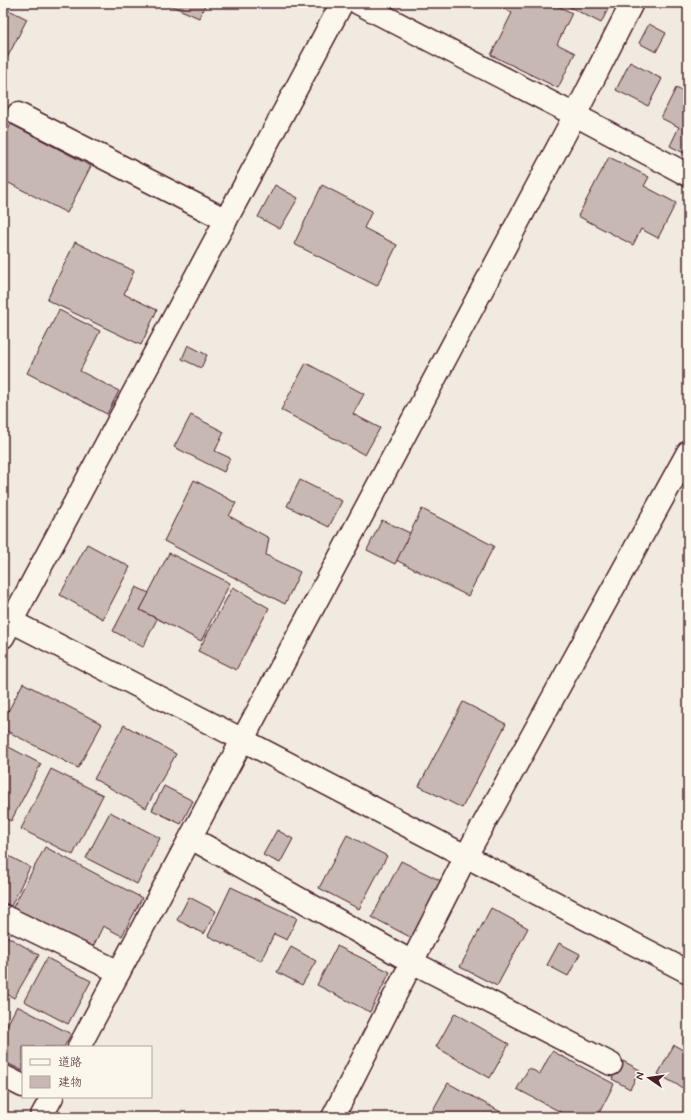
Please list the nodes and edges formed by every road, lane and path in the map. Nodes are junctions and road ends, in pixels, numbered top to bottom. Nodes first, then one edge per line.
1 (342, 3) edge
2 (358, 3) edge
3 (632, 3) edge
4 (18, 114) dead end
5 (576, 115) junction
6 (688, 175) edge
7 (226, 220) junction
8 (688, 452) edge
9 (6, 625) edge
10 (243, 740) junction
11 (191, 838) junction
12 (466, 856) junction
13 (3, 916) edge
14 (412, 962) junction
15 (119, 972) junction
16 (688, 972) edge
17 (80, 1046) edge
18 (612, 1064) dead end
19 (3, 1076) edge
20 (22, 1086) edge
21 (333, 1117) edge

1 - 7 street
2 - 5 street
3 - 5 street
4 - 7 street
5 - 6 street
5 - 10 street
7 - 9 street
8 - 12 street
9 - 10 street
10 - 11 street
10 - 12 street
11 - 14 street
11 - 15 street
12 - 14 street
12 - 16 street
13 - 15 street
14 - 18 street
14 - 21 street
15 - 17 street
19 - 20 street

